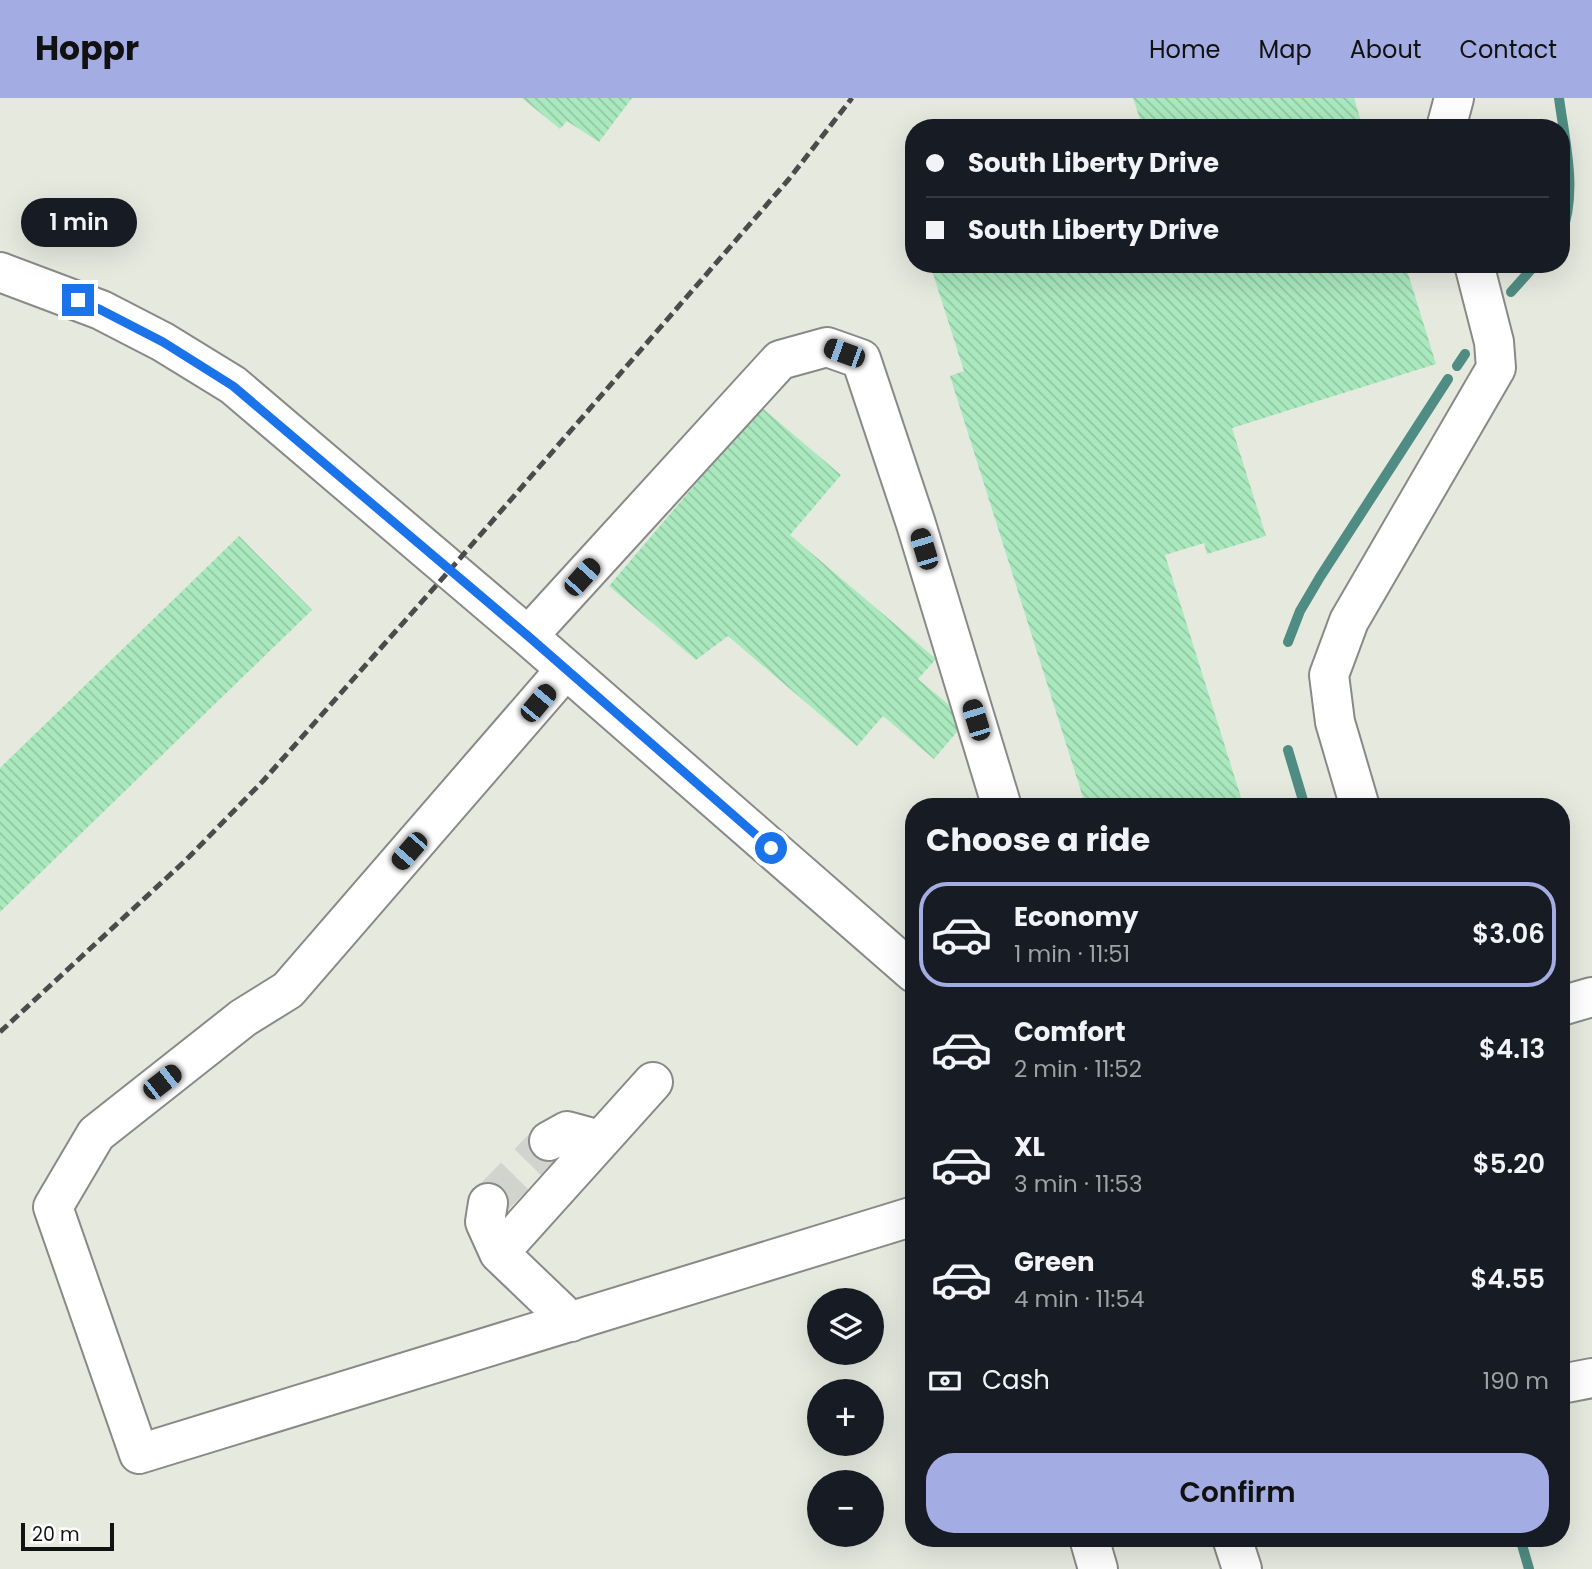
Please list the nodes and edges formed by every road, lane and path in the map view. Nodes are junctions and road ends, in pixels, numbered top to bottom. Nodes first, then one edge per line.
1 (0, 272) edge
2 (1476, 273) edge
3 (528, 636) junction
4 (566, 669) junction
5 (999, 798) edge
6 (1357, 798) edge
7 (905, 965) edge
8 (1592, 997) edge
9 (1570, 1003) edge
10 (653, 1082) dead end
11 (600, 1140) junction
12 (549, 1141) tunnel mouth
13 (488, 1203) dead end
14 (905, 1219) edge
15 (499, 1253) junction
16 (571, 1322) junction
17 (1592, 1378) edge
18 (1570, 1382) edge
19 (1091, 1547) edge
20 (1235, 1547) edge
21 (1098, 1569) edge
22 (1242, 1569) edge

1 - 3 street
2 - 6 street
3 - 4 street
3 - 5 street
4 - 7 street
4 - 16 street
8 - 9 street
10 - 11 street
11 - 12 street
11 - 15 street
13 - 15 street
14 - 16 street
15 - 16 street
17 - 18 street
19 - 21 street
20 - 22 street

